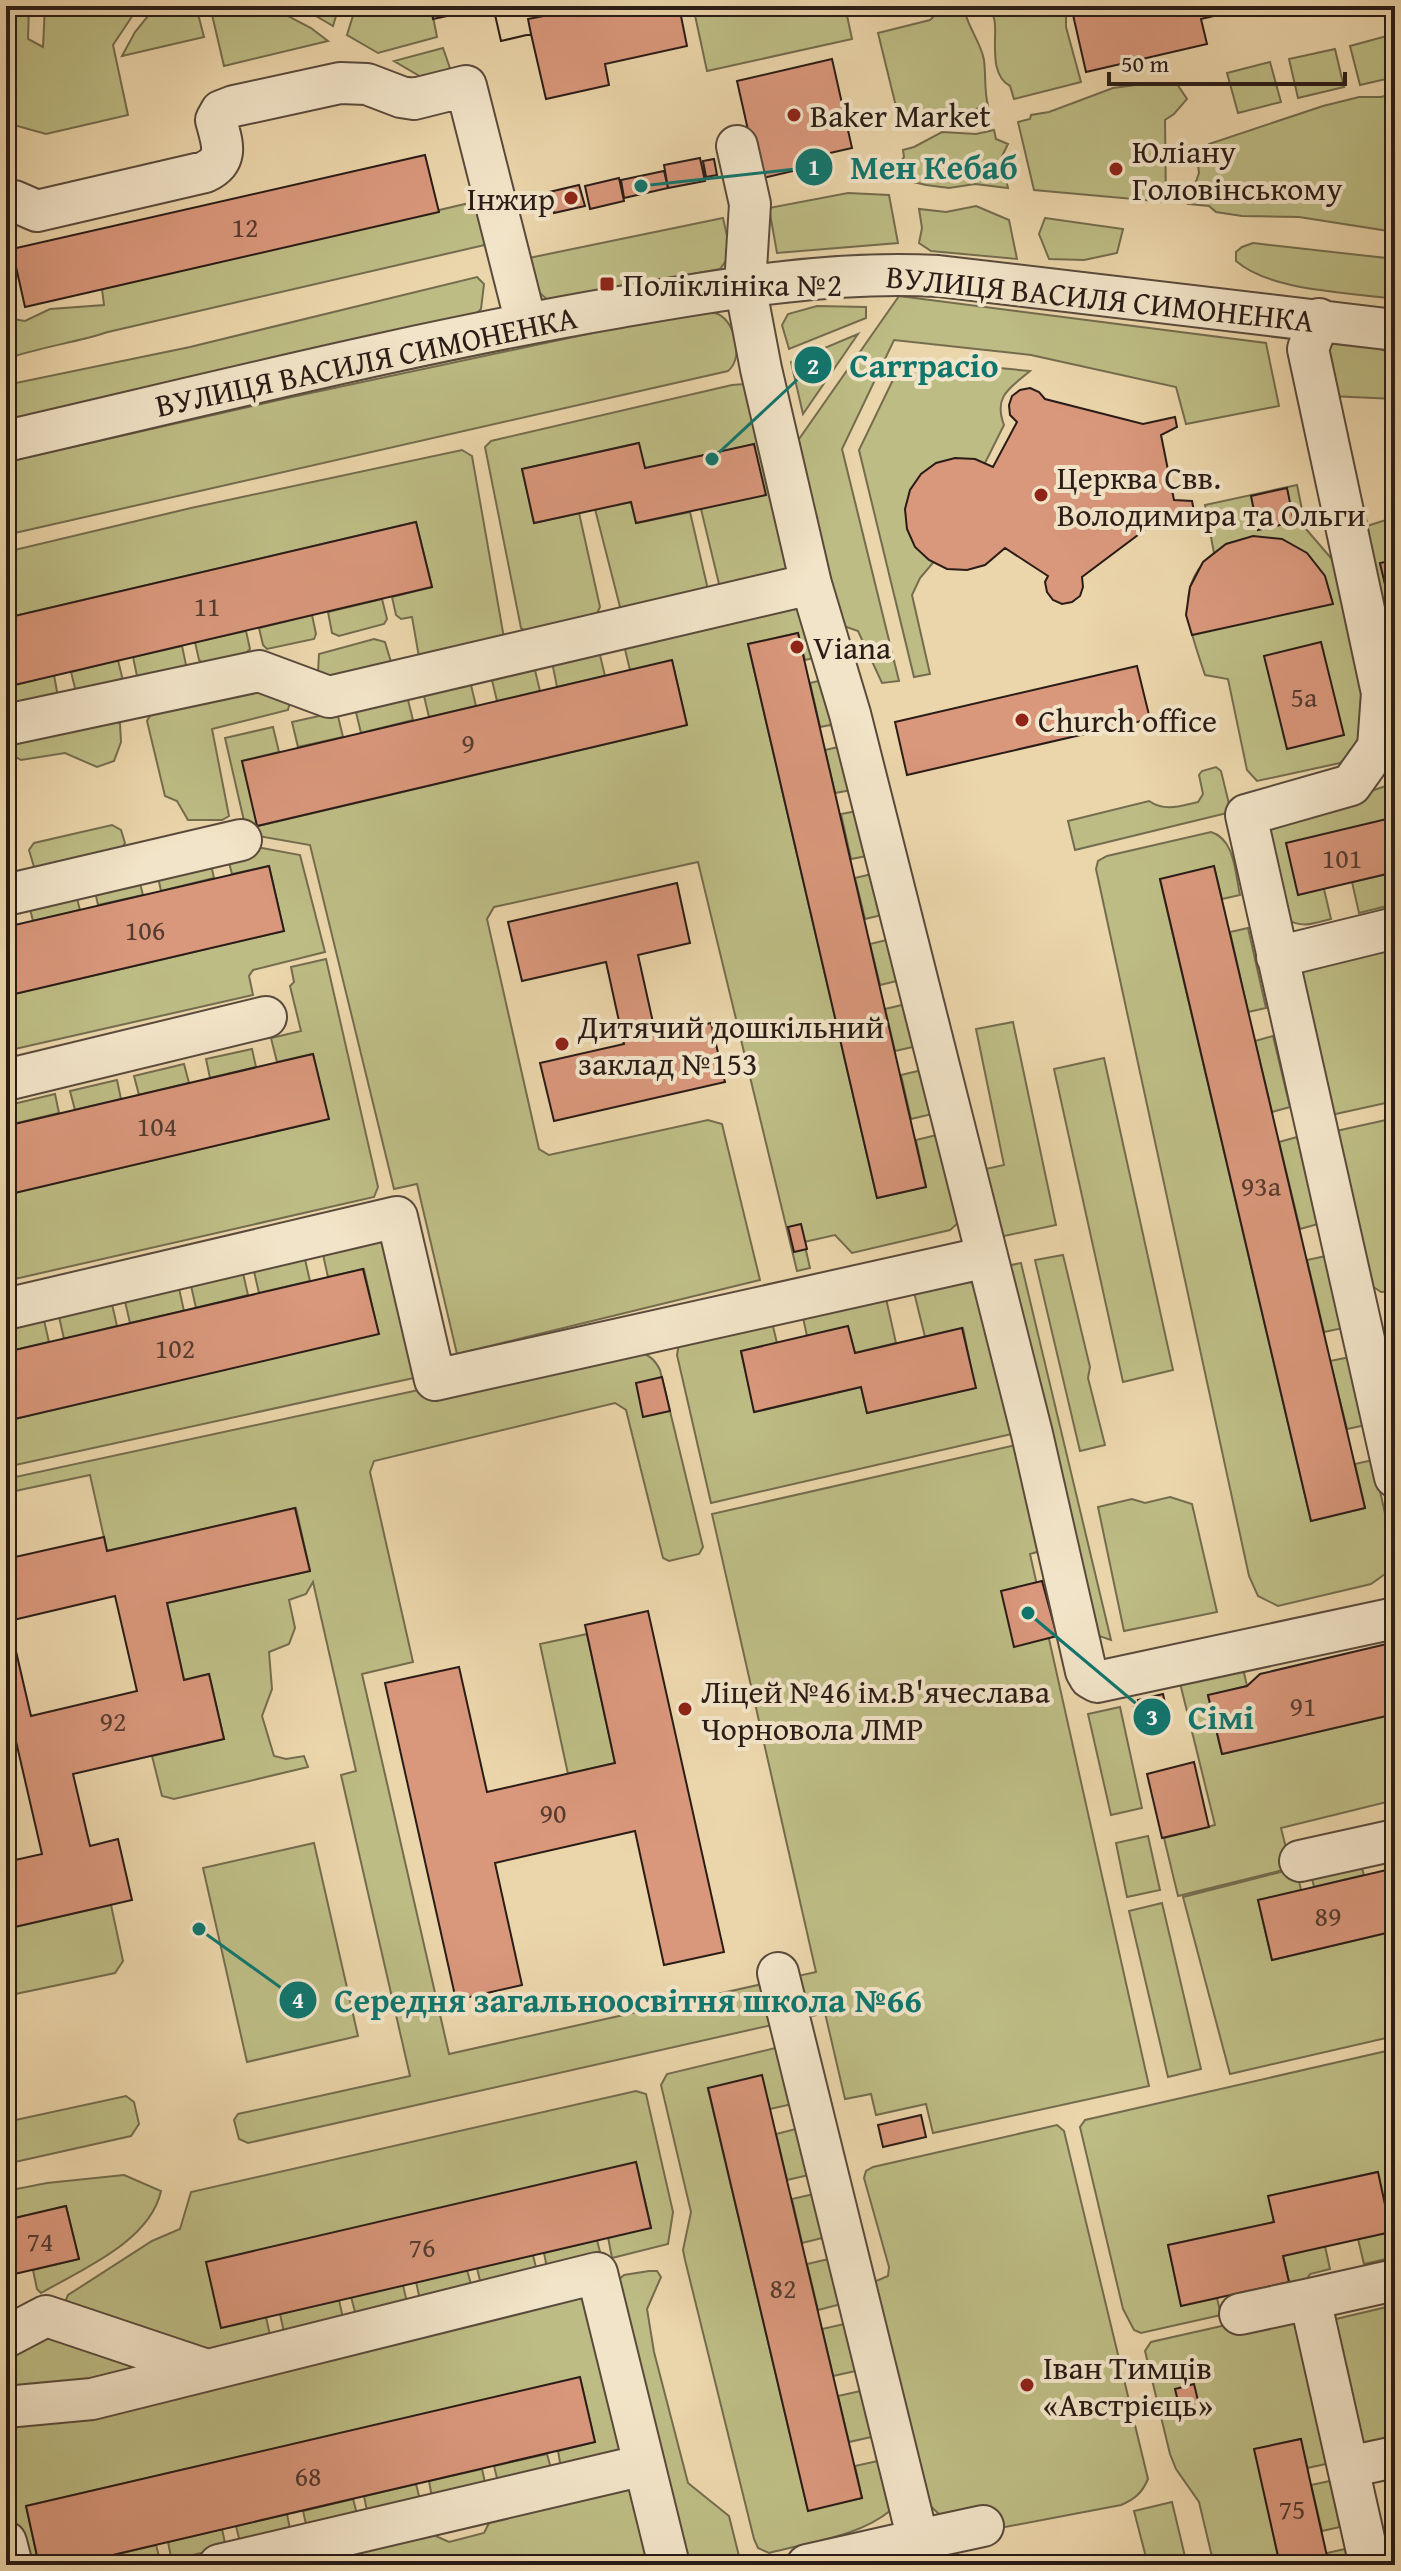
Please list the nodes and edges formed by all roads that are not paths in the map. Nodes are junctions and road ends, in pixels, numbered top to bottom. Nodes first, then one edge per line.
1 (737, 146) dead end
2 (14, 201) dead end
3 (745, 285) junction
4 (1319, 319) junction
5 (526, 323) junction
6 (1395, 330) edge
7 (6, 441) edge
8 (811, 584) junction
9 (1389, 691) edge
10 (6, 725) edge
11 (241, 840) dead end
12 (6, 895) edge
13 (1395, 928) edge
14 (1277, 957) junction
15 (266, 1017) dead end
16 (6, 1080) edge
17 (987, 1257) junction
18 (6, 1309) edge
19 (1395, 1477) edge
20 (1395, 1618) edge
21 (1395, 1840) edge
22 (1300, 1861) dead end
23 (778, 1973) dead end
24 (1395, 2280) edge
25 (1310, 2299) junction
26 (1240, 2314) dead end
27 (6, 2337) edge
28 (207, 2370) junction
29 (6, 2407) edge
30 (1395, 2457) edge
31 (644, 2465) junction
32 (1348, 2467) junction
33 (983, 2526) dead end
34 (918, 2540) junction
35 (6, 2542) edge
36 (12, 2565) edge
37 (219, 2565) edge
38 (669, 2565) edge
39 (807, 2565) edge
40 (1370, 2565) edge

1 - 3 street
2 - 5 street
3 - 4 street, ВУЛИЦЯ ВАСИЛЯ СИМОНЕНКА
3 - 5 street, ВУЛИЦЯ ВАСИЛЯ СИМОНЕНКА
3 - 8 street
4 - 6 street, ВУЛИЦЯ ВАСИЛЯ СИМОНЕНКА
4 - 9 street
5 - 7 street, ВУЛИЦЯ ВАСИЛЯ СИМОНЕНКА
8 - 10 street
8 - 17 street
9 - 14 street
11 - 12 street
13 - 14 street
14 - 19 street
15 - 16 street
17 - 18 street
17 - 20 street
21 - 22 street
23 - 34 street
24 - 25 street
25 - 26 street
25 - 32 street
27 - 28 street
28 - 29 street
28 - 31 street
30 - 32 street
31 - 37 street
31 - 38 street
32 - 40 street
33 - 34 street
34 - 39 street
35 - 36 street

